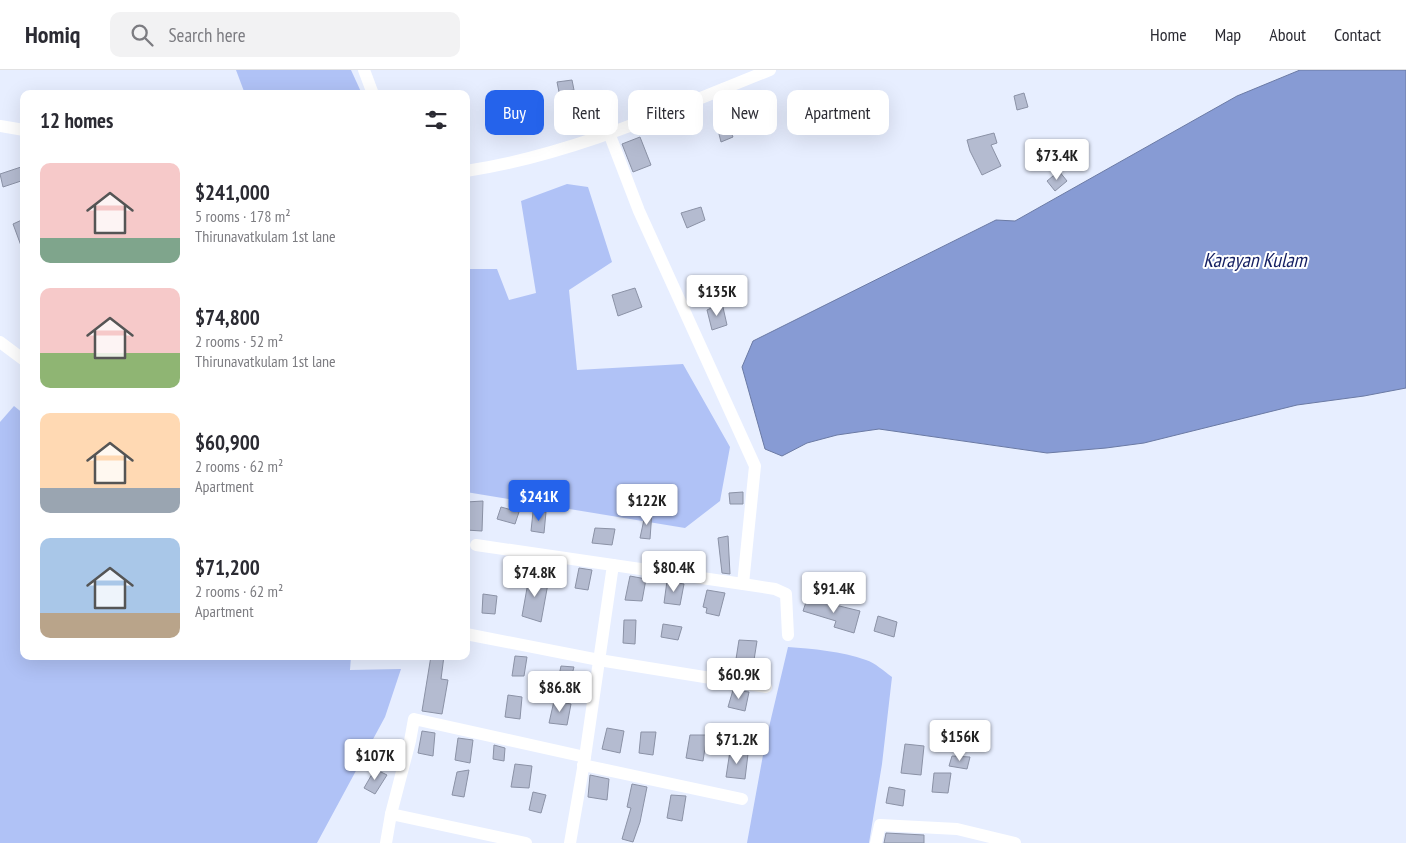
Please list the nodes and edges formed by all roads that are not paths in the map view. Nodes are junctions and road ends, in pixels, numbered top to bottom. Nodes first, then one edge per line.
1 (364, 70) edge
2 (770, 70) edge
3 (372, 90) edge
4 (0, 126) edge
5 (20, 129) edge
6 (618, 129) edge
7 (602, 135) edge
8 (610, 135) edge
9 (470, 170) edge
10 (0, 342) edge
11 (20, 357) edge
12 (476, 545) dead end
13 (613, 565) junction
14 (742, 584) junction
15 (470, 635) edge
16 (788, 635) dead end
17 (599, 660) junction
18 (766, 687) dead end
19 (584, 761) junction
20 (742, 799) dead end
21 (391, 814) junction
22 (386, 843) edge
23 (526, 843) edge
24 (570, 843) edge
25 (876, 843) edge
26 (1015, 843) edge

1 - 3 street
2 - 6 street
4 - 5 street
7 - 9 street
8 - 14 street
10 - 11 street
12 - 13 street
13 - 14 street
13 - 17 street
14 - 16 street
15 - 17 street
17 - 18 street
17 - 19 street
19 - 20 street
19 - 21 street
19 - 24 street
21 - 22 street
21 - 23 street
25 - 26 street

